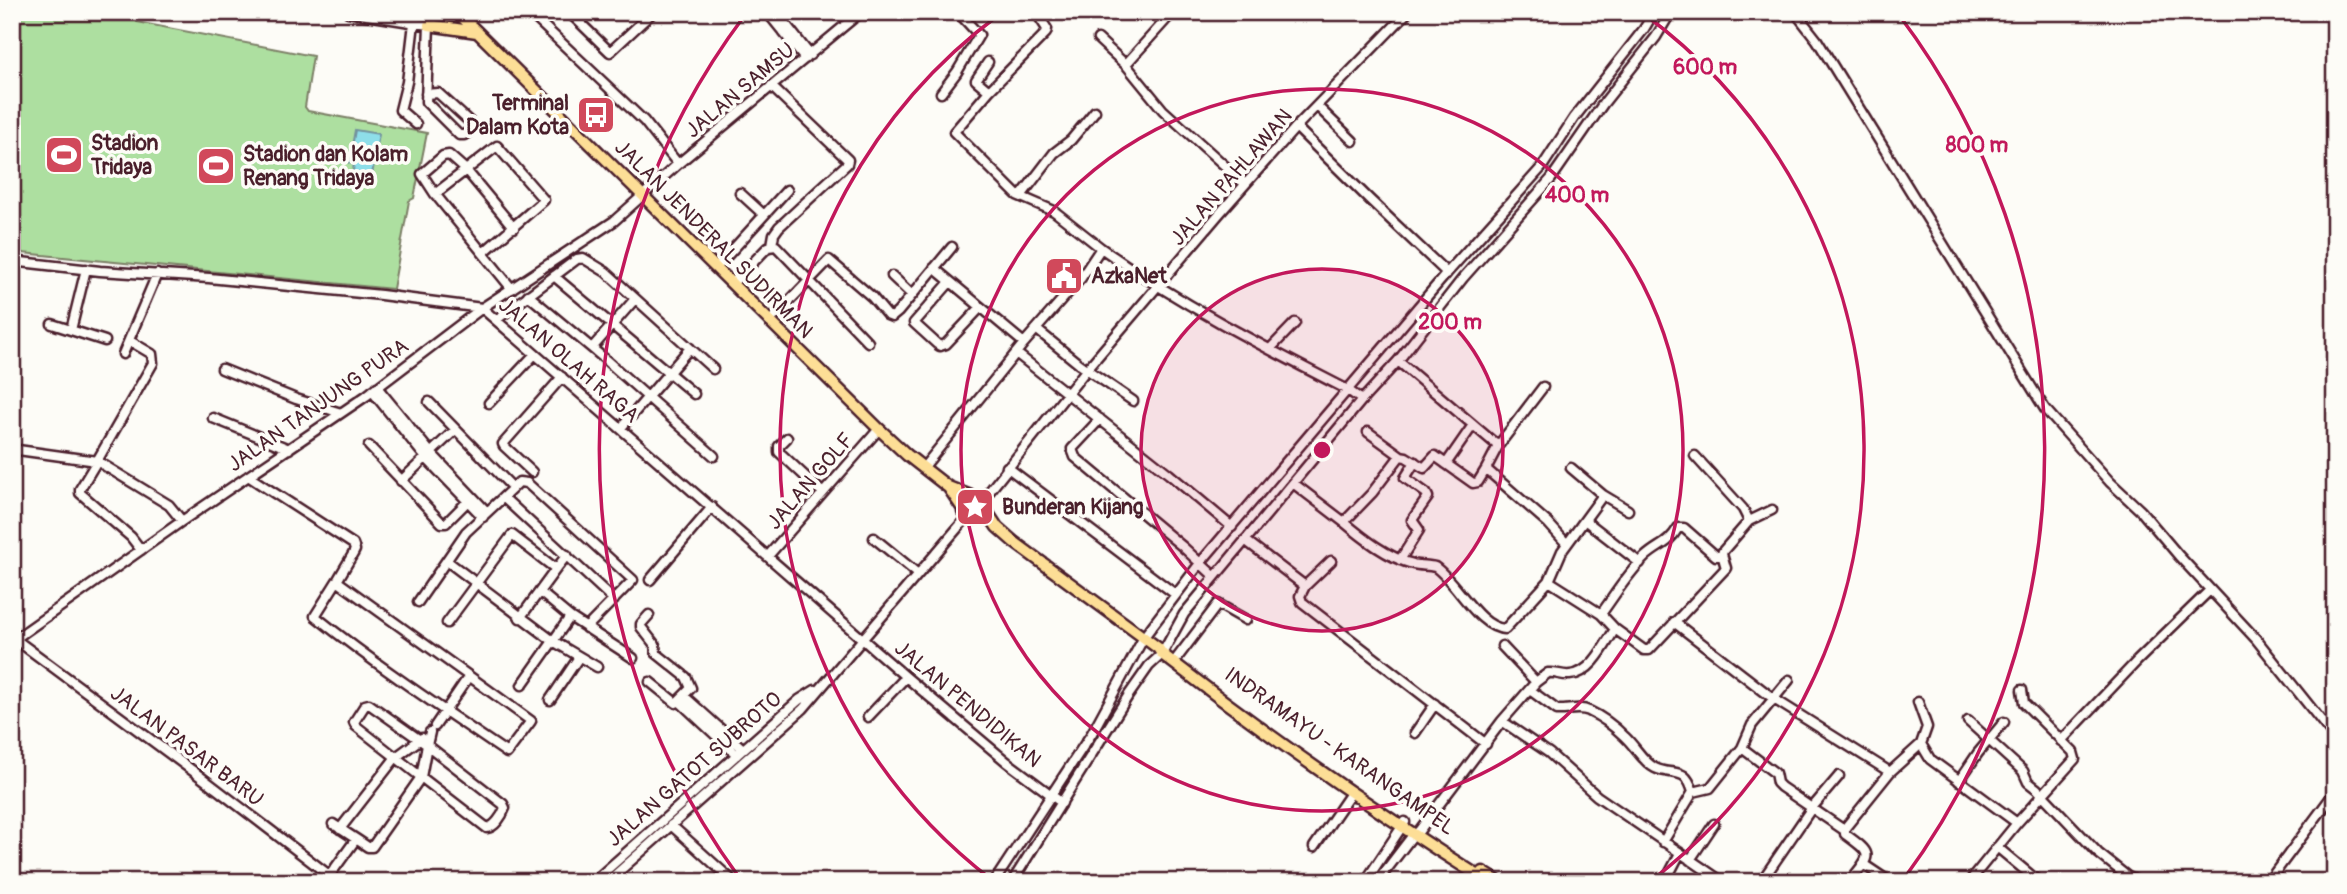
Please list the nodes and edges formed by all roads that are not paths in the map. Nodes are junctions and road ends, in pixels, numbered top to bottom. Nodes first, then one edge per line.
1 (348, 12) edge
2 (435, 12) edge
3 (457, 12) edge
4 (569, 12) edge
5 (653, 12) edge
6 (767, 12) edge
7 (861, 12) edge
8 (958, 12) edge
9 (1036, 12) edge
10 (1172, 12) edge
11 (1408, 12) edge
12 (1654, 12) edge
13 (1671, 12) edge
14 (1795, 12) edge
15 (530, 13) edge
16 (777, 17) edge
17 (414, 23) junction
18 (429, 25) junction
19 (478, 32) junction
20 (1098, 39) dead end
21 (807, 57) junction
22 (988, 62) dead end
23 (1126, 66) junction
24 (772, 86) junction
25 (989, 91) junction
26 (941, 93) dead end
27 (426, 94) junction
28 (1317, 106) junction
29 (1095, 111) dead end
30 (416, 124) dead end
31 (1296, 127) junction
32 (1353, 141) dead end
33 (678, 164) junction
34 (466, 170) junction
35 (1245, 184) junction
36 (788, 190) dead end
37 (740, 193) dead end
38 (435, 194) junction
39 (1021, 196) junction
40 (643, 197) junction
41 (764, 215) junction
42 (514, 228) junction
43 (772, 245) junction
44 (952, 247) dead end
45 (1101, 248) junction
46 (483, 253) junction
47 (12, 261) edge
48 (86, 268) junction
49 (716, 268) junction
50 (934, 268) junction
51 (1447, 272) junction
52 (157, 274) junction
53 (554, 276) junction
54 (892, 276) dead end
55 (810, 279) junction
56 (950, 282) junction
57 (732, 284) junction
58 (1157, 287) junction
59 (512, 289) junction
60 (528, 295) junction
61 (912, 295) junction
62 (635, 299) junction
63 (482, 308) junction
64 (980, 308) junction
65 (496, 320) junction
66 (769, 322) junction
67 (1295, 323) dead end
68 (52, 324) dead end
69 (613, 324) junction
70 (1036, 329) junction
71 (71, 330) junction
72 (105, 341) dead end
73 (130, 341) junction
74 (869, 342) dead end
75 (1024, 343) junction
76 (592, 348) junction
77 (690, 348) junction
78 (1270, 349) junction
79 (1016, 353) junction
80 (123, 354) dead end
81 (535, 354) junction
82 (1398, 361) junction
83 (222, 369) dead end
84 (713, 369) dead end
85 (1087, 369) junction
86 (669, 372) junction
87 (562, 377) junction
88 (1543, 387) dead end
89 (375, 389) junction
90 (1349, 390) junction
91 (694, 394) dead end
92 (1067, 394) junction
93 (647, 398) junction
94 (1360, 399) junction
95 (1133, 401) dead end
96 (429, 402) dead end
97 (489, 403) dead end
98 (341, 413) junction
99 (213, 418) dead end
100 (1100, 419) junction
101 (1473, 425) junction
102 (621, 428) junction
103 (878, 429) junction
104 (455, 430) junction
105 (1368, 432) dead end
106 (787, 438) dead end
107 (369, 446) dead end
108 (1498, 446) junction
109 (289, 449) junction
110 (18, 450) dead end
111 (428, 455) junction
112 (714, 456) dead end
113 (1401, 456) junction
114 (1695, 456) dead end
115 (97, 461) junction
116 (1415, 462) junction
117 (1446, 464) junction
118 (1007, 467) junction
119 (923, 468) junction
120 (1571, 468) dead end
121 (1486, 469) junction
122 (532, 472) dead end
123 (248, 476) junction
124 (401, 481) junction
125 (1293, 483) junction
126 (948, 487) junction
127 (513, 488) junction
128 (823, 493) junction
129 (1603, 495) junction
130 (504, 498) junction
131 (468, 501) junction
132 (980, 502) junction
133 (712, 507) junction
134 (1628, 510) dead end
135 (1772, 510) dead end
136 (485, 515) junction
137 (967, 516) junction
138 (181, 521) junction
139 (1586, 521) junction
140 (1749, 521) junction
141 (1344, 522) junction
142 (997, 527) junction
143 (1232, 527) junction
144 (874, 538) dead end
145 (1245, 540) junction
146 (1567, 544) junction
147 (141, 550) junction
148 (567, 555) junction
149 (768, 556) junction
150 (1722, 556) junction
151 (496, 557) junction
152 (1400, 560) junction
153 (447, 561) junction
154 (1331, 561) dead end
155 (1640, 563) junction
156 (1201, 564) junction
157 (504, 565) dead end
158 (556, 569) junction
159 (918, 574) junction
160 (1213, 575) junction
161 (650, 580) dead end
162 (337, 581) junction
163 (1549, 581) junction
164 (477, 584) junction
165 (1306, 586) junction
166 (2210, 590) junction
167 (540, 592) junction
168 (1175, 594) junction
169 (614, 600) junction
170 (418, 602) dead end
171 (1601, 614) junction
172 (649, 615) dead end
173 (570, 617) junction
174 (520, 618) junction
175 (1246, 620) dead end
176 (1674, 622) junction
177 (447, 623) dead end
178 (586, 628) junction
179 (1615, 629) junction
180 (863, 638) junction
181 (1144, 638) junction
182 (13, 640) edge
183 (553, 641) junction
184 (1502, 646) dead end
185 (1161, 650) junction
186 (579, 657) junction
187 (633, 658) dead end
188 (1177, 658) junction
189 (597, 667) dead end
190 (469, 676) junction
191 (906, 677) junction
192 (1789, 680) dead end
193 (650, 682) dead end
194 (522, 685) dead end
195 (1533, 686) junction
196 (821, 687) junction
197 (2022, 690) dead end
198 (681, 699) junction
199 (1774, 699) junction
200 (550, 700) dead end
201 (1918, 702) dead end
202 (1435, 704) junction
203 (446, 710) junction
204 (869, 717) dead end
205 (1503, 721) junction
206 (1968, 722) dead end
207 (2004, 723) dead end
208 (435, 726) dead end
209 (1415, 733) dead end
210 (2335, 738) edge
211 (419, 739) junction
212 (1989, 741) junction
213 (2061, 741) junction
214 (1486, 744) junction
215 (1921, 744) junction
216 (427, 745) junction
217 (1742, 748) junction
218 (740, 752) junction
219 (396, 757) junction
220 (1890, 772) junction
221 (1839, 776) dead end
222 (421, 777) junction
223 (1959, 780) junction
224 (1693, 792) junction
225 (2335, 792) edge
226 (1351, 793) junction
227 (2043, 796) junction
228 (1056, 799) junction
229 (1811, 809) junction
230 (2017, 823) junction
231 (1714, 824) dead end
232 (671, 825) junction
233 (1409, 830) junction
234 (1844, 830) junction
235 (356, 839) junction
236 (1663, 842) junction
237 (1314, 847) dead end
238 (1997, 847) junction
239 (1680, 853) junction
240 (1690, 860) junction
241 (1863, 864) junction
242 (328, 879) edge
243 (1719, 881) edge
244 (338, 882) edge
245 (593, 882) edge
246 (607, 882) edge
247 (734, 882) edge
248 (994, 882) edge
249 (1012, 882) edge
250 (1365, 882) edge
251 (1377, 882) edge
252 (1488, 882) edge
253 (1499, 882) edge
254 (1665, 882) edge
255 (1761, 882) edge
256 (1849, 882) edge
257 (1890, 882) edge
258 (1969, 882) edge
259 (2039, 882) edge
260 (2139, 882) edge
261 (2268, 882) edge

1 - 17 street
2 - 18 main road
3 - 19 main road, JALAN JENDERAL SUDIRMAN
4 - 5 street
6 - 16 street
7 - 21 street, JALAN SAMSU
8 - 26 street
9 - 25 street
10 - 23 street
11 - 28 street, JALAN PAHLAWAN
12 - 51 street
13 - 82 street
14 - 166 street
15 - 33 street
16 - 21 street
17 - 18 street
17 - 30 street
18 - 19 main road
18 - 27 street
19 - 40 main road, JALAN JENDERAL SUDIRMAN
20 - 23 street
21 - 24 street, JALAN SAMSU
22 - 25 street
23 - 35 street
24 - 33 street, JALAN SAMSU
24 - 43 street
25 - 39 street
27 - 27 street
28 - 31 street, JALAN PAHLAWAN
28 - 32 street
29 - 39 street
31 - 35 street, JALAN PAHLAWAN
31 - 51 street
33 - 40 street, JALAN SAMSU
34 - 38 street
34 - 38 street
34 - 42 street
34 - 42 street
35 - 58 street, JALAN PAHLAWAN
36 - 41 street
37 - 41 street
38 - 46 street
39 - 45 street
40 - 49 main road, JALAN JENDERAL SUDIRMAN
40 - 59 street, JALAN TANJUNG PURA
41 - 49 street
42 - 46 street
43 - 55 street
43 - 57 street
44 - 50 street
45 - 58 street
45 - 70 street
46 - 59 street
47 - 48 street, JALAN OLAH RAGA
48 - 52 street, JALAN OLAH RAGA
48 - 71 street
49 - 57 main road, JALAN JENDERAL SUDIRMAN
50 - 56 street
50 - 61 street
51 - 90 street
52 - 63 street, JALAN OLAH RAGA
52 - 73 street
53 - 60 street
53 - 62 street
53 - 69 street
54 - 61 street
55 - 61 street
55 - 66 street
55 - 74 street
56 - 64 street
56 - 64 street
57 - 66 main road, JALAN JENDERAL SUDIRMAN
58 - 78 street
58 - 85 street, JALAN PAHLAWAN
59 - 63 street, JALAN TANJUNG PURA
60 - 65 street
60 - 76 street
62 - 69 street
62 - 77 street
63 - 65 street, JALAN OLAH RAGA
63 - 89 street, JALAN TANJUNG PURA
64 - 75 street
65 - 81 street, JALAN OLAH RAGA
66 - 103 main road, JALAN JENDERAL SUDIRMAN
67 - 78 street
68 - 71 street
69 - 76 street
69 - 86 street
70 - 75 street
70 - 85 street
71 - 72 street
73 - 80 street
73 - 115 street
75 - 79 street
76 - 93 street
77 - 84 street
77 - 86 street
78 - 90 street
79 - 92 street
79 - 119 street
81 - 87 street, JALAN OLAH RAGA
81 - 97 street
82 - 94 street
82 - 101 street
83 - 98 street
85 - 92 street, JALAN PAHLAWAN
85 - 95 street
86 - 91 street
86 - 93 street
87 - 102 street, JALAN OLAH RAGA
87 - 122 street
88 - 108 street
89 - 98 street, JALAN TANJUNG PURA
89 - 111 street
90 - 94 street
90 - 143 street
92 - 100 street
92 - 118 street, JALAN PAHLAWAN
93 - 102 street
93 - 112 street
94 - 125 street
96 - 104 street
98 - 109 street, JALAN TANJUNG PURA
99 - 109 street
100 - 143 street
100 - 156 street
101 - 108 street
101 - 117 street
102 - 133 street, JALAN OLAH RAGA
103 - 119 main road, JALAN JENDERAL SUDIRMAN
103 - 128 street, JALAN GOLF
104 - 111 street
104 - 127 street
105 - 113 street
106 - 128 street
107 - 124 street
108 - 121 street
109 - 123 street, JALAN TANJUNG PURA
110 - 115 street
111 - 124 street
111 - 131 street
111 - 136 street
113 - 116 street
113 - 141 street
114 - 140 street
115 - 138 street
115 - 147 street
116 - 117 street
116 - 152 street
117 - 121 street
118 - 132 street, JALAN PAHLAWAN
118 - 168 street
119 - 126 main road, JALAN JENDERAL SUDIRMAN
120 - 129 street
121 - 146 street
123 - 138 street, JALAN TANJUNG PURA
123 - 162 street
124 - 131 street
125 - 141 street
125 - 145 street
126 - 132 main road
126 - 137 main road
127 - 130 street
127 - 169 street
128 - 149 street, JALAN GOLF
129 - 134 street
129 - 139 street
130 - 136 street
130 - 148 street
131 - 136 street
132 - 137 main road
132 - 137 main road
132 - 142 main road
133 - 149 street, JALAN OLAH RAGA
133 - 161 street
135 - 140 street
136 - 153 street
137 - 142 main road
137 - 159 street, JALAN GATOT SUBROTO
138 - 147 street, JALAN TANJUNG PURA
139 - 146 street
139 - 155 street
140 - 150 street
141 - 152 street
142 - 181 main road, INDRAMAYU - KARANGAMPEL
143 - 156 street
144 - 159 street
145 - 160 street
145 - 165 street
146 - 163 street
147 - 182 street, JALAN TANJUNG PURA
148 - 158 street
148 - 169 street
149 - 180 street, JALAN OLAH RAGA
150 - 155 street
150 - 176 street
151 - 157 street
151 - 158 street
151 - 164 street
152 - 163 street
153 - 164 street
153 - 170 street
154 - 165 street
155 - 171 street
156 - 160 street
156 - 168 street
158 - 167 street
159 - 180 street, JALAN GATOT SUBROTO
160 - 185 street
162 - 190 street
162 - 203 street
163 - 171 street
164 - 174 street
164 - 177 street
165 - 202 street
166 - 210 street
166 - 213 street
167 - 173 street
167 - 174 street
168 - 181 street
169 - 178 street
171 - 179 street
172 - 198 street
173 - 178 street
173 - 183 street
174 - 183 street
175 - 188 street
176 - 179 street
176 - 199 street
178 - 187 street
179 - 195 street
180 - 191 street, JALAN PENDIDIKAN
180 - 196 street, JALAN GATOT SUBROTO
181 - 185 main road, INDRAMAYU - KARANGAMPEL
181 - 228 street
182 - 242 street, JALAN PASAR BARU
183 - 186 street
183 - 194 street
184 - 195 street
185 - 188 main road, INDRAMAYU - KARANGAMPEL
185 - 226 main road, INDRAMAYU - KARANGAMPEL
185 - 228 street
186 - 189 street
186 - 200 street
188 - 233 main road, INDRAMAYU - KARANGAMPEL
190 - 203 street
190 - 203 street
191 - 204 street
191 - 228 street, JALAN PENDIDIKAN
192 - 199 street
193 - 198 street
195 - 205 street
195 - 224 street
196 - 218 street, JALAN GATOT SUBROTO
196 - 232 street, JALAN GATOT SUBROTO
197 - 213 street
198 - 218 street
199 - 217 street
199 - 220 street
201 - 215 street
202 - 209 street
202 - 214 street
203 - 208 street
205 - 214 street
205 - 236 street
206 - 212 street
207 - 212 street
211 - 216 street
211 - 219 street
211 - 219 street
212 - 223 street
212 - 227 street
213 - 227 street
214 - 233 street
215 - 220 street
215 - 223 street
216 - 222 street
216 - 222 street
217 - 224 street
217 - 229 street
218 - 245 street, JALAN GATOT SUBROTO
219 - 222 street
219 - 235 street
220 - 234 street
221 - 229 street
222 - 235 street
223 - 230 street
224 - 236 street
225 - 261 street
226 - 233 main road, INDRAMAYU - KARANGAMPEL
226 - 237 street
227 - 230 street
227 - 260 street
228 - 248 street
228 - 249 street
229 - 234 street
229 - 255 street
230 - 238 street
231 - 240 street
232 - 246 street, JALAN GATOT SUBROTO
232 - 247 street
233 - 250 street
233 - 251 street
233 - 252 main road
233 - 253 main road, INDRAMAYU - KARANGAMPEL
234 - 241 street
235 - 242 street
236 - 239 street
238 - 258 street
238 - 259 street
239 - 240 street
239 - 254 street
240 - 243 street
241 - 256 street
241 - 257 street
242 - 244 street, JALAN PASAR BARU

